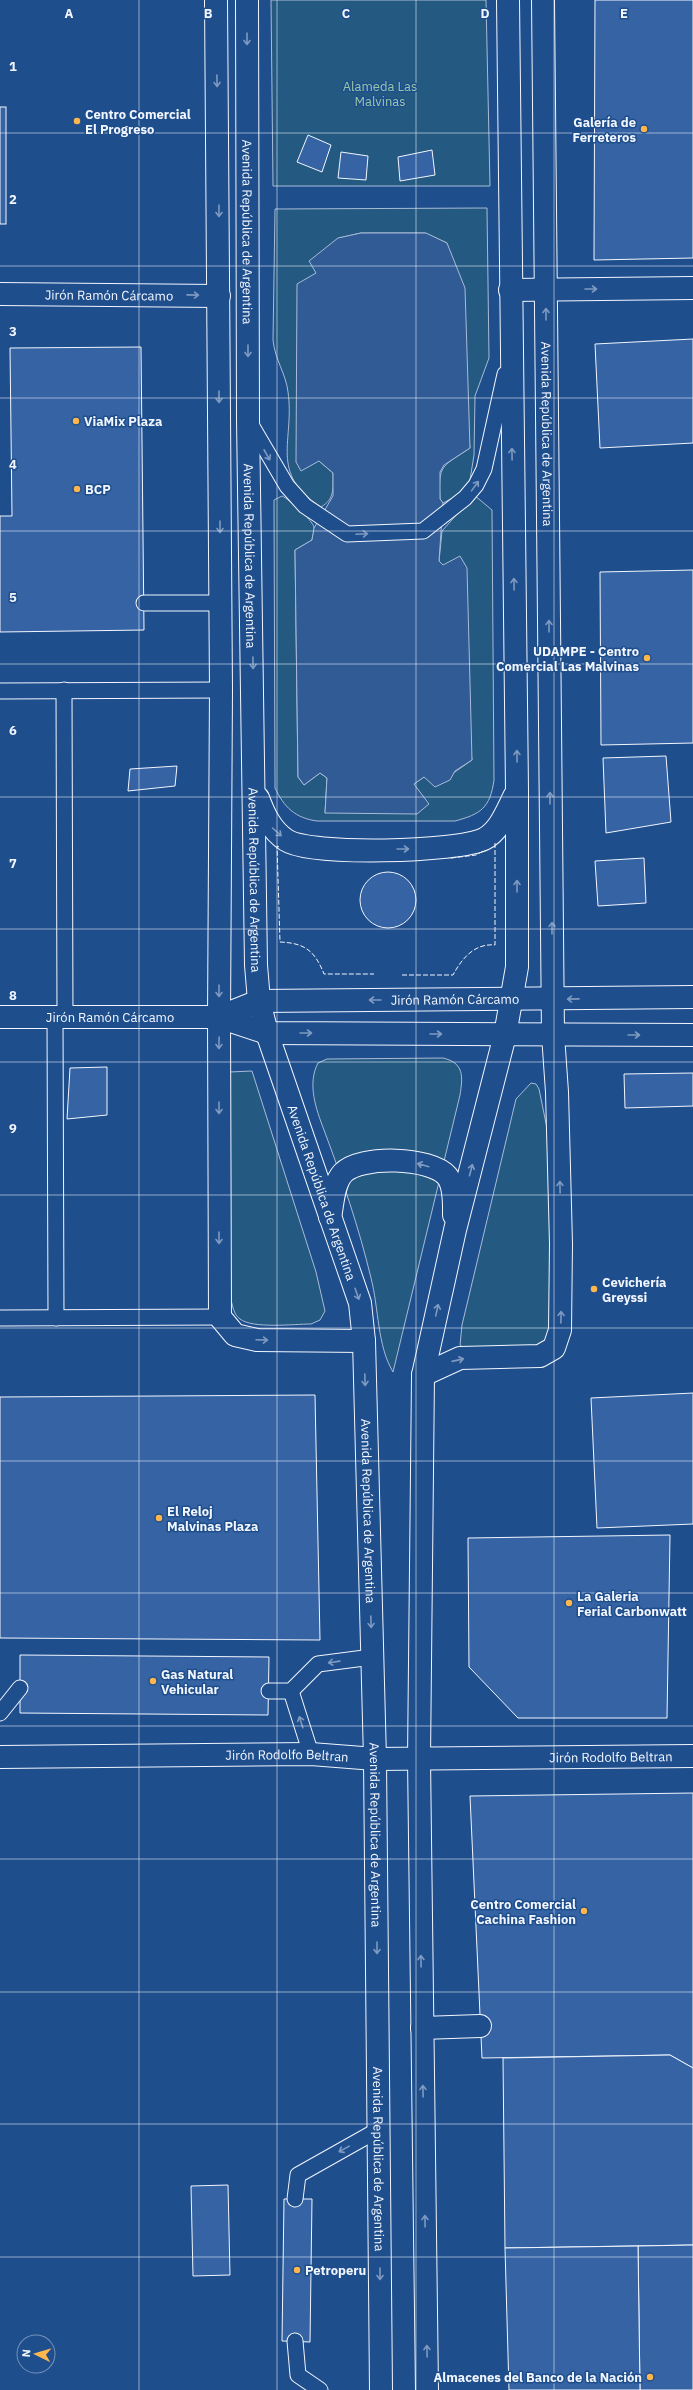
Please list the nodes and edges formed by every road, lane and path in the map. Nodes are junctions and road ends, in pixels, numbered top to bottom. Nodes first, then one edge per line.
1 (216, 0) edge
2 (247, 0) edge
3 (508, 0) edge
4 (542, 0) edge
5 (693, 288) edge
6 (546, 289) junction
7 (510, 290) junction
8 (0, 294) edge
9 (219, 296) junction
10 (511, 344) junction
11 (248, 420) junction
12 (144, 603) dead end
13 (220, 603) junction
14 (64, 690) junction
15 (221, 690) junction
16 (0, 691) edge
17 (254, 785) junction
18 (517, 790) junction
19 (693, 997) edge
20 (552, 999) junction
21 (259, 1000) junction
22 (512, 1000) junction
23 (60, 1017) junction
24 (220, 1017) junction
25 (0, 1018) edge
26 (267, 1033) junction
27 (505, 1035) junction
28 (553, 1035) junction
29 (693, 1035) edge
30 (330, 1218) junction
31 (455, 1230) junction
32 (220, 1317) junction
33 (0, 1318) edge
34 (56, 1318) junction
35 (364, 1341) junction
36 (423, 1375) junction
37 (372, 1656) junction
38 (20, 1688) dead end
39 (269, 1691) dead end
40 (291, 1691) junction
41 (0, 1713) edge
42 (311, 1754) junction
43 (0, 1756) edge
44 (693, 1756) edge
45 (375, 1759) junction
46 (419, 1759) junction
47 (480, 2026) dead end
48 (422, 2028) junction
49 (378, 2130) junction
50 (295, 2199) dead end
51 (295, 2341) dead end
52 (300, 2385) edge
53 (320, 2390) edge
54 (381, 2390) edge
55 (427, 2390) edge

1 -> 9 main road
2 -> 11 main road, Avenida República de Argentina
3 - 7 main road
4 - 6 main road, Avenida República de Argentina
6 -> 5 main road
6 - 7 main road
20 -> 6 main road, Avenida República de Argentina
7 - 10 main road
8 -> 9 main road, Jirón Ramón Cárcamo
9 -> 13 main road
11 -> 10 lane
18 -> 10 main road
11 -> 17 main road, Avenida República de Argentina
12 - 13 lane
13 - 15 main road
14 - 15 lane
14 - 16 lane
14 - 23 lane
15 -> 24 main road
17 -> 18 main road
17 - 21 main road, Avenida República de Argentina
22 -> 18 main road
19 -> 20 main road, Jirón Ramón Cárcamo
20 - 22 main road, Jirón Ramón Cárcamo
20 - 28 main road, Avenida República de Argentina
22 -> 21 main road, Jirón Ramón Cárcamo
21 - 24 main road, Jirón Ramón Cárcamo
21 - 26 main road, Avenida República de Argentina
22 - 27 main road
23 - 24 main road, Jirón Ramón Cárcamo
23 - 25 main road, Jirón Ramón Cárcamo
23 - 34 lane
24 - 26 main road, Jirón Ramón Cárcamo
24 -> 32 main road
26 -> 27 main road, Jirón Ramón Cárcamo
26 - 30 main road, Avenida República de Argentina
27 - 28 main road, Jirón Ramón Cárcamo
31 -> 27 main road
28 -> 29 main road, Jirón Ramón Cárcamo
36 -> 28 main road, Avenida República de Argentina
31 -> 30 main road
30 -> 35 main road, Avenida República de Argentina
36 -> 31 main road
32 - 34 lane
32 -> 35 main road
33 - 34 lane
35 -> 37 main road, Avenida República de Argentina
36 - 46 main road
37 -> 40 lane
37 - 45 main road, Avenida República de Argentina
38 - 41 lane
39 - 40 lane
42 -> 40 lane
42 - 43 main road, Jirón Rodolfo Beltran
42 - 45 main road, Jirón Rodolfo Beltran
44 - 46 main road, Jirón Rodolfo Beltran
45 - 46 main road, Jirón Rodolfo Beltran
45 -> 49 main road, Avenida República de Argentina
48 -> 46 main road
47 - 48 main road
55 -> 48 main road
49 -> 50 lane
49 -> 54 main road, Avenida República de Argentina
51 - 52 lane
52 - 53 lane

